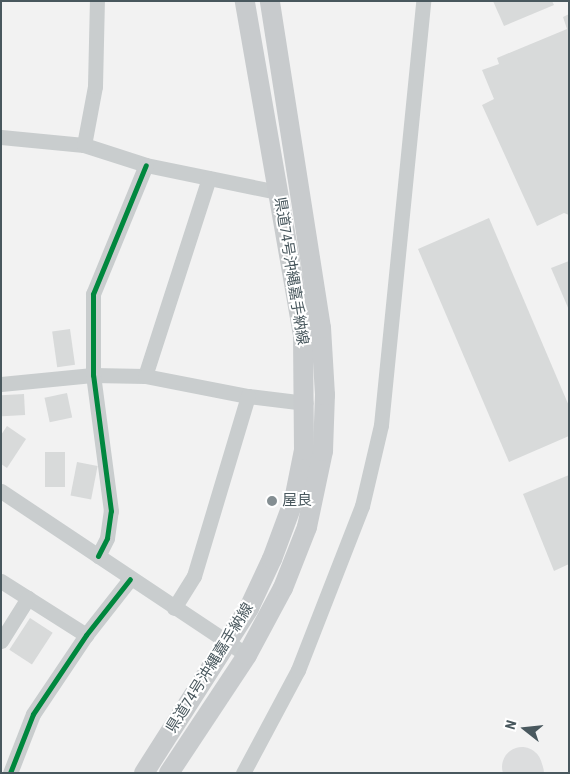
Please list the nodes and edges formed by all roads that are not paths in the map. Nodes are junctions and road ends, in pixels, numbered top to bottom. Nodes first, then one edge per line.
1 (96, 1) edge
2 (245, 1) edge
3 (270, 1) edge
4 (423, 1) edge
5 (1, 138) edge
6 (84, 145) junction
7 (146, 165) junction
8 (209, 178) junction
9 (278, 192) junction
10 (93, 374) junction
11 (145, 376) junction
12 (1, 384) edge
13 (248, 396) junction
14 (306, 403) junction
15 (1, 491) edge
16 (98, 556) junction
17 (130, 579) junction
18 (1, 581) edge
19 (28, 598) junction
20 (174, 608) junction
21 (86, 636) junction
22 (1, 641) edge
23 (227, 644) junction
24 (247, 655) junction
25 (10, 773) edge
26 (144, 773) edge
27 (169, 773) edge
28 (243, 773) edge

1 - 6 street
2 - 9 main road, 県道74号沖縄嘉手納線
3 - 24 main road, 県道74号沖縄嘉手納線
4 - 28 street
5 - 6 street
6 - 7 street
7 - 8 street
7 - 10 street
8 - 9 street
8 - 11 street
9 - 14 main road, 県道74号沖縄嘉手納線
10 - 11 street
10 - 12 street
10 - 16 street
11 - 13 street
13 - 14 street
13 - 20 street
14 - 23 main road, 県道74号沖縄嘉手納線
15 - 16 street
16 - 17 street
17 - 20 street
17 - 21 street
18 - 19 street
19 - 21 street
19 - 22 street
20 - 23 street
21 - 25 street
23 - 24 street
23 - 26 main road, 県道74号沖縄嘉手納線
24 - 27 main road, 県道74号沖縄嘉手納線

